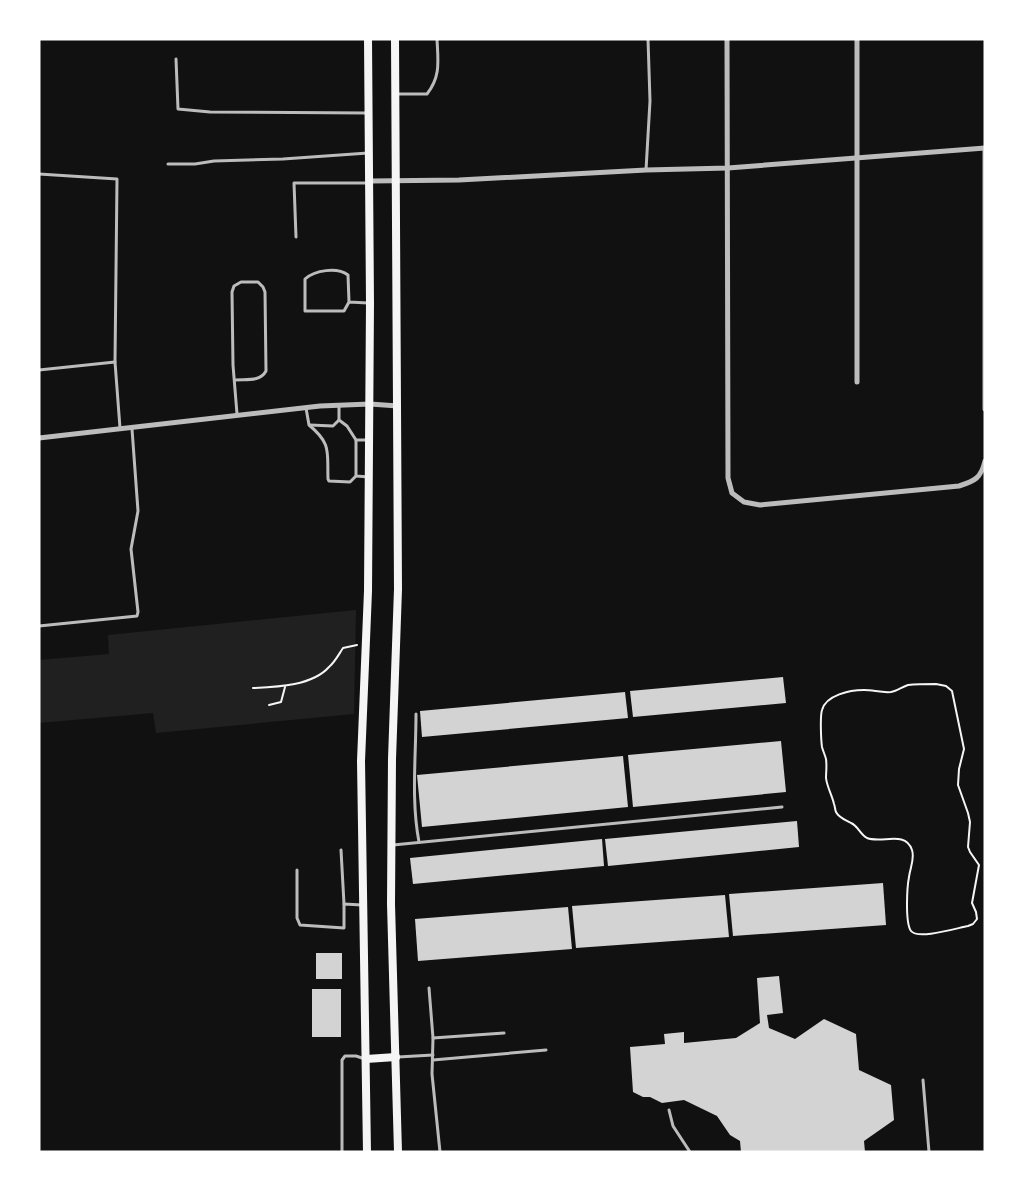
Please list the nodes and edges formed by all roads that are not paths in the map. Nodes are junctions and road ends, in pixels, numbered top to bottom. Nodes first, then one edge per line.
1 (368, 39) edge
2 (395, 39) edge
3 (437, 39) edge
4 (648, 39) edge
5 (727, 39) edge
6 (856, 39) edge
7 (176, 59) dead end
8 (395, 94) junction
9 (369, 113) junction
10 (985, 148) edge
11 (369, 153) junction
12 (857, 158) junction
13 (168, 164) dead end
14 (728, 168) junction
15 (646, 170) junction
16 (39, 174) edge
17 (396, 181) junction
18 (370, 182) junction
19 (296, 237) dead end
20 (349, 302) junction
21 (370, 303) junction
22 (116, 362) junction
23 (39, 370) edge
24 (235, 380) junction
25 (857, 382) dead end
26 (985, 382) edge
27 (370, 404) junction
28 (339, 405) junction
29 (398, 406) junction
30 (306, 408) junction
31 (985, 409) edge
32 (237, 416) junction
33 (339, 420) junction
34 (309, 426) junction
35 (132, 429) junction
36 (120, 430) junction
37 (39, 438) edge
38 (356, 440) junction
39 (369, 440) junction
40 (985, 461) edge
41 (356, 476) junction
42 (369, 477) junction
43 (39, 626) edge
44 (416, 714) dead end
45 (782, 807) dead end
46 (419, 842) junction
47 (392, 845) junction
48 (341, 850) dead end
49 (297, 870) dead end
50 (344, 904) junction
51 (363, 905) junction
52 (429, 988) dead end
53 (504, 1033) dead end
54 (433, 1038) junction
55 (546, 1050) dead end
56 (433, 1055) junction
57 (396, 1057) junction
58 (366, 1059) junction
59 (433, 1060) junction
60 (923, 1080) dead end
61 (669, 1110) dead end
62 (342, 1152) edge
63 (367, 1152) edge
64 (398, 1152) edge
65 (440, 1152) edge
66 (690, 1152) edge
67 (929, 1152) edge

1 - 9 main road
2 - 8 main road
3 - 8 lane
4 - 15 lane
5 - 14 street
6 - 12 street
7 - 9 lane
8 - 17 main road
9 - 11 main road
10 - 12 street
10 - 26 street
11 - 13 lane
11 - 18 main road
12 - 14 street
12 - 25 street
14 - 15 street
14 - 40 street
15 - 17 street
16 - 22 lane
17 - 18 street
17 - 29 main road
18 - 19 lane
18 - 21 main road
20 - 20 lane
20 - 21 lane
21 - 27 main road
22 - 23 lane
22 - 36 lane
24 - 24 lane
24 - 32 lane
26 - 31 street
27 - 28 street
27 - 29 street
27 - 39 main road
28 - 30 street
28 - 33 lane
29 - 47 main road
30 - 32 street
30 - 34 lane
32 - 35 street
33 - 34 lane
33 - 38 lane
34 - 41 lane
35 - 36 street
35 - 43 lane
36 - 37 street
38 - 39 lane
38 - 41 lane
39 - 42 main road
41 - 42 lane
42 - 51 main road
44 - 46 lane
45 - 46 lane
46 - 47 lane
47 - 57 main road
48 - 50 lane
49 - 50 lane
50 - 51 lane
51 - 58 main road
52 - 54 lane
53 - 54 lane
54 - 56 lane
55 - 59 lane
56 - 57 lane
56 - 59 lane
57 - 58 main road
57 - 64 main road
58 - 62 lane
58 - 63 main road
59 - 65 lane
60 - 67 lane
61 - 66 lane

